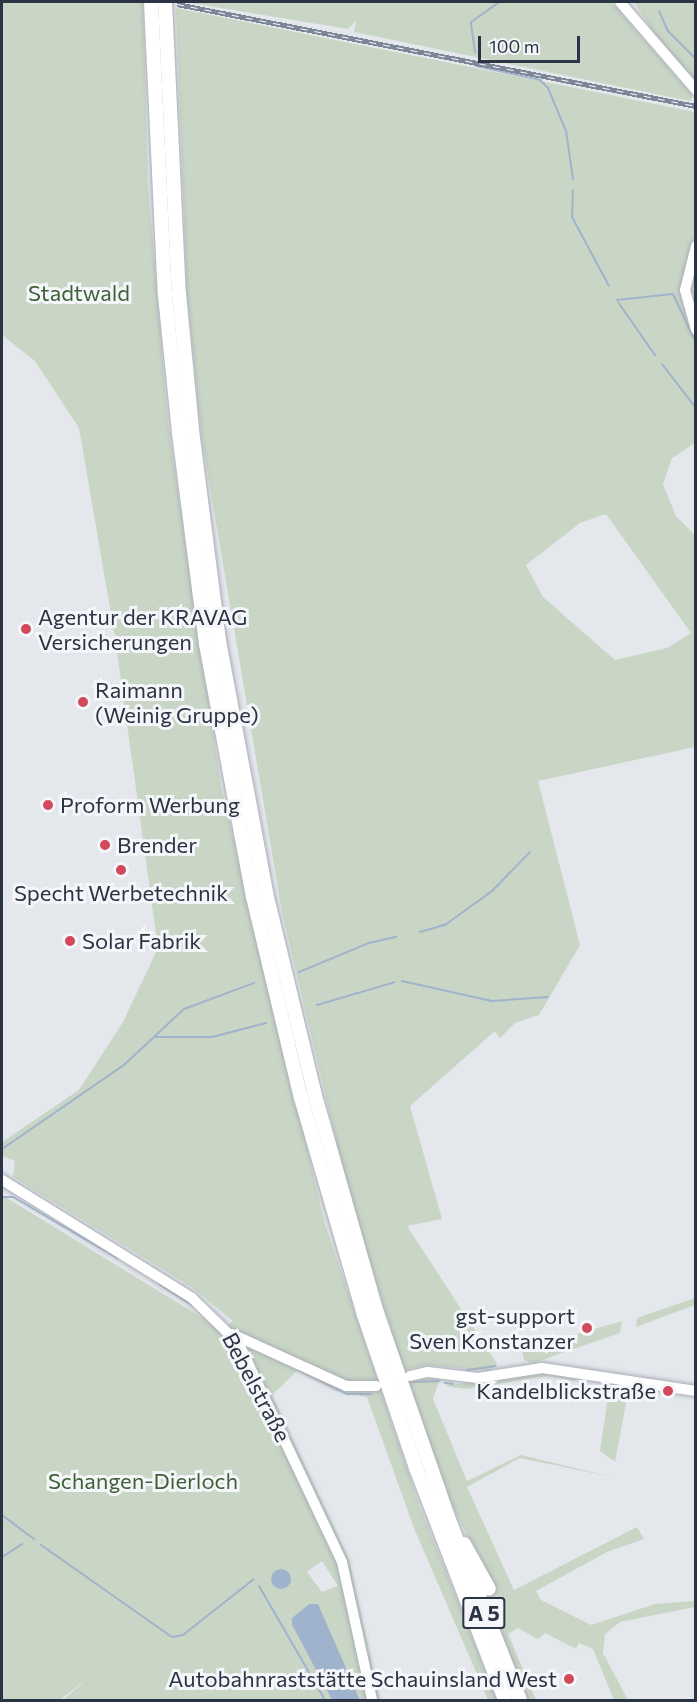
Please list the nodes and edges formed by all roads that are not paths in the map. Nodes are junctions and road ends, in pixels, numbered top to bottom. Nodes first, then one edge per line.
1 (165, 2) edge
2 (620, 2) edge
3 (156, 11) edge
4 (696, 90) edge
5 (696, 246) edge
6 (696, 330) edge
7 (2, 1180) edge
8 (232, 1334) junction
9 (255, 1340) junction
10 (239, 1344) junction
11 (410, 1376) dead end
12 (376, 1386) dead end
13 (696, 1391) edge
14 (451, 1525) junction
15 (489, 1589) dead end
16 (372, 1701) edge
17 (505, 1701) edge
18 (520, 1701) edge

1 - 3 highway, A 5
2 - 4 street
3 - 14 highway, A 5
3 - 17 highway, A 5
5 - 6 street
7 - 8 street, Bebelstraße
8 - 9 street
8 - 10 street, Bebelstraße
9 - 10 street
9 - 12 street
10 - 16 street, Bebelstraße
11 - 13 street
14 - 15 highway
14 - 18 highway, A 5

